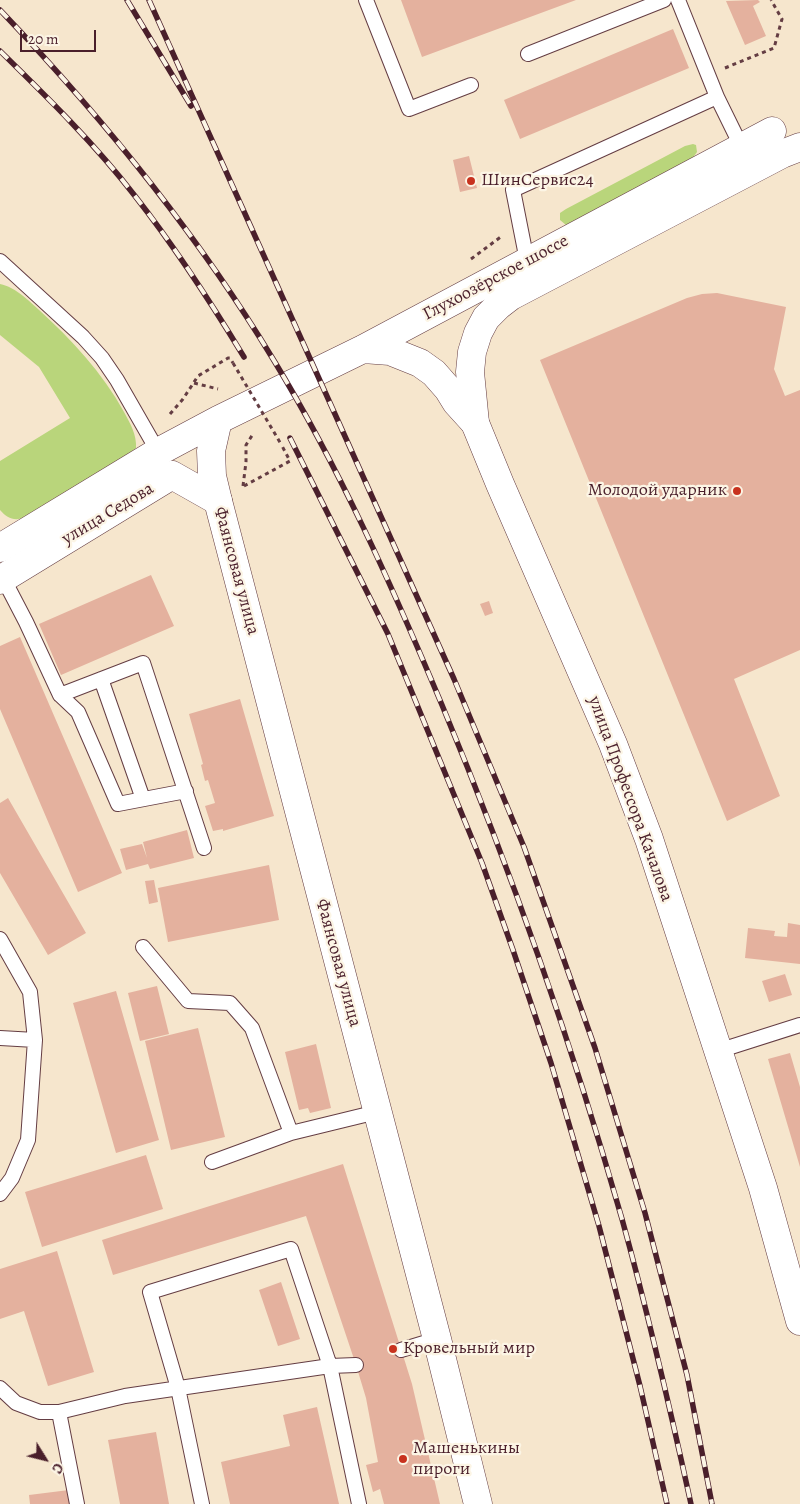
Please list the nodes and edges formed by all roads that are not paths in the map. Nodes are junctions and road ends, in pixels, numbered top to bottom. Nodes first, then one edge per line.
1 (366, 0) edge
2 (664, 0) edge
3 (678, 0) edge
4 (528, 54) dead end
5 (472, 85) dead end
6 (718, 97) junction
7 (772, 131) dead end
8 (800, 147) edge
9 (747, 158) junction
10 (0, 260) edge
11 (531, 272) junction
12 (363, 349) junction
13 (218, 420) junction
14 (475, 423) junction
15 (165, 464) junction
16 (218, 501) junction
17 (4, 562) edge
18 (101, 679) junction
19 (60, 695) junction
20 (186, 791) junction
21 (143, 799) junction
22 (204, 848) dead end
23 (0, 939) edge
24 (142, 947) dead end
25 (800, 1025) edge
26 (0, 1038) edge
27 (34, 1040) junction
28 (718, 1051) junction
29 (377, 1112) junction
30 (291, 1133) junction
31 (212, 1162) dead end
32 (0, 1194) edge
33 (800, 1321) edge
34 (437, 1339) junction
35 (401, 1350) dead end
36 (356, 1365) dead end
37 (330, 1366) junction
38 (0, 1388) edge
39 (178, 1388) junction
40 (59, 1412) junction
41 (77, 1504) edge
42 (202, 1504) edge
43 (359, 1504) edge
44 (478, 1504) edge

1 - 5 lane
2 - 4 lane
3 - 6 lane
6 - 9 lane
6 - 11 lane
7 - 9 street, Глухоозёрское шоссе
8 - 9 street, Глухоозёрское шоссе
9 - 11 street, Глухоозёрское шоссе
10 - 15 lane
11 - 12 street, Глухоозёрское шоссе
11 - 14 street, Глухоозёрское шоссе
12 - 13 street, Глухоозёрское шоссе
12 - 14 street, улица Профессора Качалова
13 - 15 street, улица Седова
13 - 16 street, Фаянсовая улица
14 - 28 street, улица Профессора Качалова
15 - 16 street, улица Седова
15 - 17 street, улица Седова
16 - 29 street, Фаянсовая улица
17 - 19 lane
18 - 19 lane
18 - 20 lane
18 - 21 lane
19 - 21 lane
20 - 21 lane
20 - 22 lane
23 - 27 lane
24 - 30 lane
25 - 28 lane
26 - 27 lane
27 - 32 lane
28 - 33 street, улица Профессора Качалова
29 - 30 lane
29 - 34 street, Фаянсовая улица
30 - 31 lane
34 - 35 lane
34 - 44 street, Фаянсовая улица
36 - 37 lane
37 - 39 lane
37 - 39 lane
37 - 43 lane
38 - 40 lane
39 - 40 lane
39 - 42 lane
40 - 41 lane

